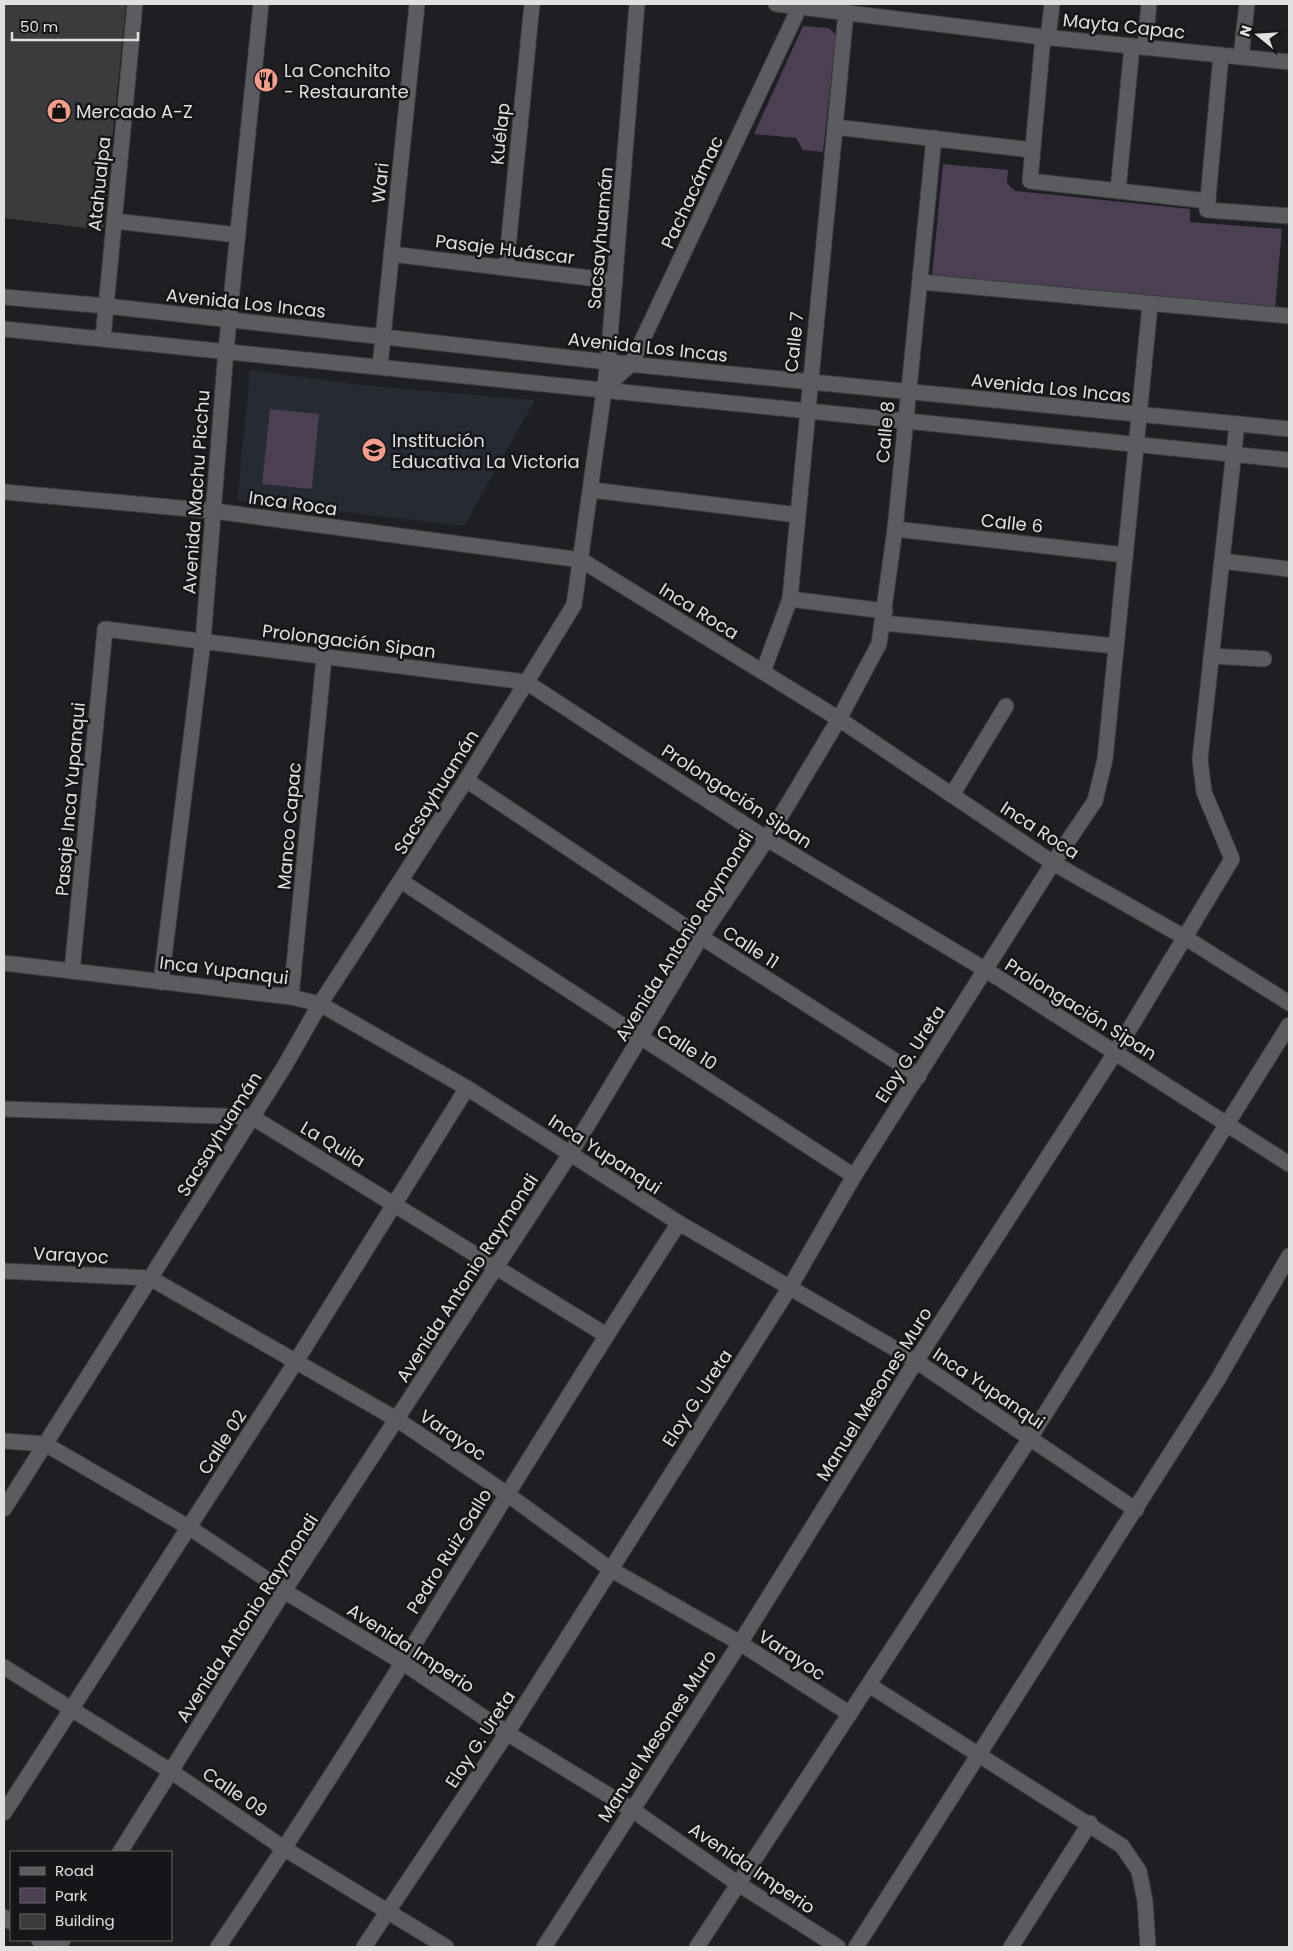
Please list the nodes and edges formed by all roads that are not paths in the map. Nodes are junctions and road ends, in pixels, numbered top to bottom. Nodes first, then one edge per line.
1 (135, 4) edge
2 (261, 4) edge
3 (417, 4) edge
4 (532, 4) edge
5 (637, 4) edge
6 (776, 4) edge
7 (1052, 4) edge
8 (1149, 4) edge
9 (1247, 4) edge
10 (800, 5) edge
11 (846, 12) junction
12 (1046, 37) junction
13 (1138, 47) junction
14 (1221, 54) junction
15 (1242, 57) junction
16 (1289, 62) edge
17 (835, 127) junction
18 (934, 138) junction
19 (1032, 150) junction
20 (1118, 191) junction
21 (1208, 201) junction
22 (1289, 216) edge
23 (114, 221) junction
24 (238, 235) junction
25 (391, 254) junction
26 (506, 268) junction
27 (615, 282) junction
28 (921, 282) junction
29 (4, 297) edge
30 (1150, 305) junction
31 (106, 306) junction
32 (1289, 313) edge
33 (229, 320) junction
34 (4, 329) edge
35 (383, 337) junction
36 (103, 338) junction
37 (226, 350) junction
38 (608, 362) junction
39 (631, 364) junction
40 (380, 366) junction
41 (809, 382) junction
42 (605, 388) junction
43 (908, 392) junction
44 (808, 411) junction
45 (1140, 416) junction
46 (906, 422) junction
47 (1237, 424) junction
48 (1289, 429) edge
49 (1137, 446) junction
50 (1233, 454) junction
51 (1289, 460) edge
52 (592, 490) junction
53 (4, 492) edge
54 (214, 511) junction
55 (798, 515) junction
56 (895, 530) junction
57 (1125, 555) junction
58 (581, 560) junction
59 (1222, 561) junction
60 (1288, 569) edge
61 (790, 599) junction
62 (884, 617) junction
63 (105, 629) joint
64 (203, 641) junction
65 (1116, 646) junction
66 (1211, 656) junction
67 (324, 658) junction
68 (1264, 659) dead end
69 (763, 672) junction
70 (526, 682) junction
71 (1006, 706) dead end
72 (839, 719) junction
73 (466, 780) junction
74 (952, 795) junction
75 (767, 839) junction
76 (1053, 863) junction
77 (401, 881) junction
78 (701, 937) junction
79 (1186, 938) junction
80 (4, 963) edge
81 (986, 970) junction
82 (72, 971) junction
83 (161, 982) junction
84 (291, 997) junction
85 (1289, 1003) edge
86 (320, 1004) junction
87 (1289, 1025) edge
88 (640, 1039) junction
89 (1115, 1053) junction
90 (919, 1076) junction
91 (467, 1088) junction
92 (4, 1109) edge
93 (252, 1117) junction
94 (1226, 1123) junction
95 (570, 1154) junction
96 (1289, 1164) edge
97 (854, 1176) junction
98 (394, 1202) junction
99 (679, 1223) junction
100 (1289, 1256) edge
101 (494, 1267) junction
102 (4, 1271) edge
103 (150, 1278) junction
104 (790, 1286) junction
105 (606, 1335) junction
106 (916, 1361) junction
107 (296, 1363) junction
108 (398, 1420) junction
109 (1030, 1438) junction
110 (4, 1440) edge
111 (45, 1444) junction
112 (507, 1494) junction
113 (4, 1509) edge
114 (1136, 1510) junction
115 (190, 1528) junction
116 (610, 1569) junction
117 (284, 1591) junction
118 (740, 1644) junction
119 (402, 1662) junction
120 (4, 1667) edge
121 (869, 1685) junction
122 (71, 1710) junction
123 (850, 1714) junction
124 (507, 1733) junction
125 (979, 1755) junction
126 (172, 1772) junction
127 (631, 1809) junction
128 (4, 1813) edge
129 (1090, 1823) junction
130 (285, 1849) junction
131 (121, 1851) edge
132 (737, 1883) junction
133 (388, 1910) junction
134 (218, 1947) edge
135 (364, 1947) edge
136 (446, 1947) edge
137 (544, 1947) edge
138 (697, 1947) edge
139 (838, 1947) edge
140 (856, 1947) edge
141 (1011, 1947) edge
142 (1148, 1947) edge

1 - 23 street, Atahualpa
2 - 24 street, Avenida Machu Picchu
3 - 25 street, Wari
4 - 26 street, Kuélap
5 - 27 street, Sacsayhuamán
6 - 10 street, Mayta Capac
7 - 12 street
8 - 13 street
9 - 15 street
10 - 11 street, Mayta Capac
10 - 39 street, Pachacámac
11 - 12 street, Mayta Capac
11 - 17 street, Calle 7
12 - 13 street, Mayta Capac
12 - 19 street
13 - 14 street, Mayta Capac
13 - 20 street
14 - 15 street, Mayta Capac
14 - 21 street
15 - 16 street, Mayta Capac
17 - 18 street
17 - 41 street, Calle 7
18 - 19 street
18 - 28 street, Calle 8
19 - 20 street
20 - 21 street
21 - 22 street
23 - 24 street
23 - 31 street, Atahualpa
24 - 33 street, Avenida Machu Picchu
25 - 26 street, Pasaje Huáscar
25 - 35 street, Wari
26 - 27 street, Pasaje Huáscar
27 - 38 street, Sacsayhuamán
28 - 30 street
28 - 43 street, Calle 8
29 - 31 street, Avenida Los Incas
30 - 32 street
30 - 45 street, Eloy G. Ureta
31 - 33 street, Avenida Los Incas
31 - 36 street, Atahualpa
33 - 35 street, Avenida Los Incas
33 - 37 street, Avenida Machu Picchu
34 - 36 street
35 - 38 street, Avenida Los Incas
35 - 40 street, Wari
36 - 37 street
37 - 40 street
37 - 54 street, Avenida Machu Picchu
38 - 39 street, Avenida Los Incas
38 - 42 street, Sacsayhuamán
39 - 41 street, Avenida Los Incas
39 - 42 street, Pachacámac
40 - 42 street
41 - 43 street, Avenida Los Incas
41 - 44 street, Calle 7
42 - 44 street
42 - 52 street, Sacsayhuamán
43 - 45 street, Avenida Los Incas
43 - 46 street, Calle 8
44 - 46 street
44 - 55 street, Calle 7
45 - 47 street, Avenida Los Incas
45 - 49 street, Eloy G. Ureta
46 - 49 street
46 - 56 street, Calle 8
47 - 48 street, Avenida Los Incas
47 - 50 street
49 - 50 street
49 - 57 street, Eloy G. Ureta
50 - 51 street
50 - 59 street
52 - 55 street
52 - 58 street, Sacsayhuamán
53 - 54 street, Inca Roca
54 - 58 street, Inca Roca
54 - 64 street, Avenida Machu Picchu
55 - 61 street, Calle 7
56 - 57 street, Calle 6
56 - 62 street, Calle 8
57 - 65 street, Eloy G. Ureta
58 - 69 street, Inca Roca
58 - 70 street, Sacsayhuamán
59 - 60 street
59 - 66 street
61 - 62 street
61 - 69 street, Calle 7
62 - 65 street
62 - 72 street, Calle 8
63 - 64 street, Prolongación Sipan
63 - 82 street, Pasaje Inca Yupanqui
64 - 67 street, Prolongación Sipan
64 - 83 street, Avenida Machu Picchu
65 - 76 street, Eloy G. Ureta
66 - 68 street
66 - 79 street, Manuel Mesones Muro
67 - 70 street, Prolongación Sipan
67 - 84 street, Manco Capac
69 - 72 street, Inca Roca
70 - 73 street, Sacsayhuamán
70 - 75 street, Prolongación Sipan
71 - 74 street
72 - 74 street, Inca Roca
72 - 75 street, Avenida Antonio Raymondi
73 - 77 street, Sacsayhuamán
73 - 78 street, Calle 11
74 - 76 street, Inca Roca
75 - 78 street, Avenida Antonio Raymondi
75 - 81 street, Prolongación Sipan
76 - 79 street, Inca Roca
76 - 81 street, Eloy G. Ureta
77 - 86 street, Sacsayhuamán
77 - 88 street, Calle 10
78 - 88 street, Avenida Antonio Raymondi
78 - 90 street, Calle 11
79 - 85 street, Inca Roca
79 - 89 street, Manuel Mesones Muro
80 - 82 street, Inca Yupanqui
81 - 89 street, Prolongación Sipan
81 - 90 street, Eloy G. Ureta
82 - 83 street, Inca Yupanqui
83 - 84 street, Inca Yupanqui
84 - 86 street, Inca Yupanqui
86 - 91 street, Inca Yupanqui
86 - 93 street, Sacsayhuamán
87 - 94 street
88 - 95 street, Avenida Antonio Raymondi
88 - 97 street, Calle 10
89 - 94 street, Prolongación Sipan
89 - 106 street, Manuel Mesones Muro
90 - 97 street, Eloy G. Ureta
91 - 95 street, Inca Yupanqui
91 - 98 street, Calle 02
92 - 93 street, La Quila
93 - 98 street, La Quila
93 - 103 street, Sacsayhuamán
94 - 96 street, Prolongación Sipan
94 - 109 street
95 - 99 street, Inca Yupanqui
95 - 101 street, Avenida Antonio Raymondi
97 - 104 street, Eloy G. Ureta
98 - 101 street, La Quila
98 - 107 street, Calle 02
99 - 104 street, Inca Yupanqui
99 - 105 street, Pedro Ruiz Gallo
100 - 114 street
101 - 105 street, La Quila
101 - 108 street, Avenida Antonio Raymondi
102 - 103 street, Varayoc
103 - 107 street, Varayoc
103 - 111 street, Sacsayhuamán
104 - 106 street, Inca Yupanqui
104 - 116 street, Eloy G. Ureta
105 - 112 street, Pedro Ruiz Gallo
106 - 109 street, Inca Yupanqui
106 - 118 street, Manuel Mesones Muro
107 - 108 street, Varayoc
107 - 115 street, Calle 02
108 - 112 street, Varayoc
108 - 117 street, Avenida Antonio Raymondi
109 - 114 street, Inca Yupanqui
109 - 121 street
110 - 111 street, Avenida Imperio
111 - 113 street, Sacsayhuamán
111 - 115 street, Avenida Imperio
112 - 116 street, Varayoc
112 - 119 street, Pedro Ruiz Gallo
114 - 125 street
115 - 117 street, Avenida Imperio
115 - 122 street, Calle 02
116 - 118 street, Varayoc
116 - 124 street, Eloy G. Ureta
117 - 119 street, Avenida Imperio
117 - 126 street, Avenida Antonio Raymondi
118 - 123 street, Varayoc
118 - 127 street, Manuel Mesones Muro
119 - 124 street, Avenida Imperio
119 - 130 street, Pedro Ruiz Gallo
120 - 122 street, Calle 09
121 - 123 street
121 - 125 street
122 - 126 street, Calle 09
122 - 128 street, Calle 02
123 - 132 street
124 - 127 street, Avenida Imperio
124 - 133 street, Eloy G. Ureta
125 - 129 street
125 - 140 street
126 - 130 street, Calle 09
126 - 131 street, Avenida Antonio Raymondi
127 - 132 street, Avenida Imperio
127 - 137 street, Manuel Mesones Muro
129 - 141 street
129 - 142 street
130 - 133 street, Calle 09
130 - 134 street, Pedro Ruiz Gallo
132 - 138 street
132 - 139 street, Avenida Imperio
133 - 135 street, Eloy G. Ureta
133 - 136 street, Calle 09

